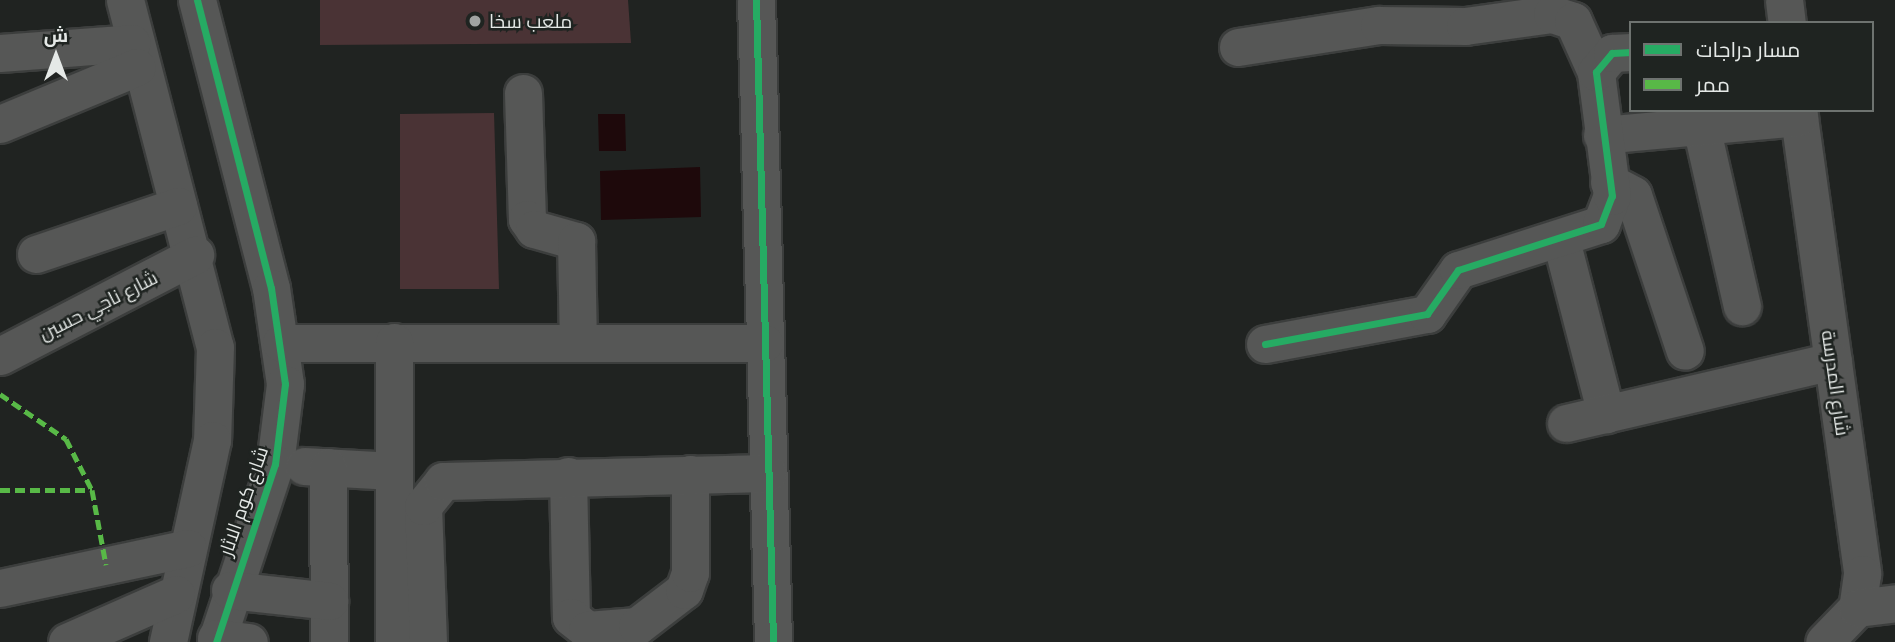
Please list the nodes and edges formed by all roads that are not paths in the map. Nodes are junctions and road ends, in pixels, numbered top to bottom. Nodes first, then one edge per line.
1 (125, 0) edge
2 (197, 0) edge
3 (756, 0) edge
4 (1784, 0) edge
5 (1787, 21) edge
6 (1238, 47) dead end
7 (1629, 52) edge
8 (0, 53) edge
9 (134, 55) junction
10 (1596, 72) junction
11 (523, 93) dead end
12 (1799, 114) edge
13 (0, 124) edge
14 (1701, 126) junction
15 (1602, 135) junction
16 (1609, 181) junction
17 (178, 206) junction
18 (1561, 240) junction
19 (36, 254) dead end
20 (195, 255) junction
21 (1742, 306) dead end
22 (394, 342) junction
23 (281, 343) junction
24 (578, 343) junction
25 (764, 343) junction
26 (1265, 345) dead end
27 (1685, 351) dead end
28 (0, 356) edge
29 (1833, 361) junction
30 (1606, 414) junction
31 (1566, 424) dead end
32 (275, 464) junction
33 (328, 467) junction
34 (393, 471) junction
35 (768, 473) junction
36 (690, 474) junction
37 (568, 476) junction
38 (188, 548) junction
39 (0, 588) edge
40 (230, 590) junction
41 (176, 594) junction
42 (329, 601) junction
43 (1895, 603) edge
44 (1857, 608) junction
45 (227, 641) edge
46 (67, 642) edge
47 (168, 642) edge
48 (329, 642) edge
49 (394, 642) edge
50 (428, 642) edge
51 (773, 642) edge
52 (1824, 642) edge

1 - 9 street, شارع كوم الاثار
2 - 23 street, شارع كوم الاثار
3 - 25 street
4 - 5 street
6 - 10 street
7 - 10 street
8 - 9 street
9 - 13 street
9 - 17 street, شارع كوم الاثار
10 - 15 street
11 - 24 street
12 - 14 street
12 - 29 street, شارع المدرسة
14 - 15 street
14 - 21 street
15 - 16 street
16 - 18 street
16 - 27 street
17 - 19 street
17 - 20 street, شارع كوم الاثار
18 - 26 street
18 - 30 street
20 - 28 street, شارع ناجي حسين
20 - 38 street, شارع كوم الاثار
22 - 23 street
22 - 24 street
22 - 34 street
23 - 32 street, شارع كوم الاثار
24 - 25 street
25 - 35 street
29 - 30 street
29 - 44 street, شارع المدرسة
30 - 31 street
32 - 33 street
32 - 40 street, شارع كوم الاثار
33 - 34 street
33 - 42 street
34 - 49 street
35 - 36 street
35 - 51 street
36 - 37 street
36 - 37 street
37 - 50 street
38 - 39 street
38 - 41 street, شارع كوم الاثار
40 - 42 street
40 - 45 street, شارع كوم الاثار
41 - 46 street
41 - 47 street, شارع كوم الاثار
42 - 48 street
43 - 44 street
44 - 52 street

